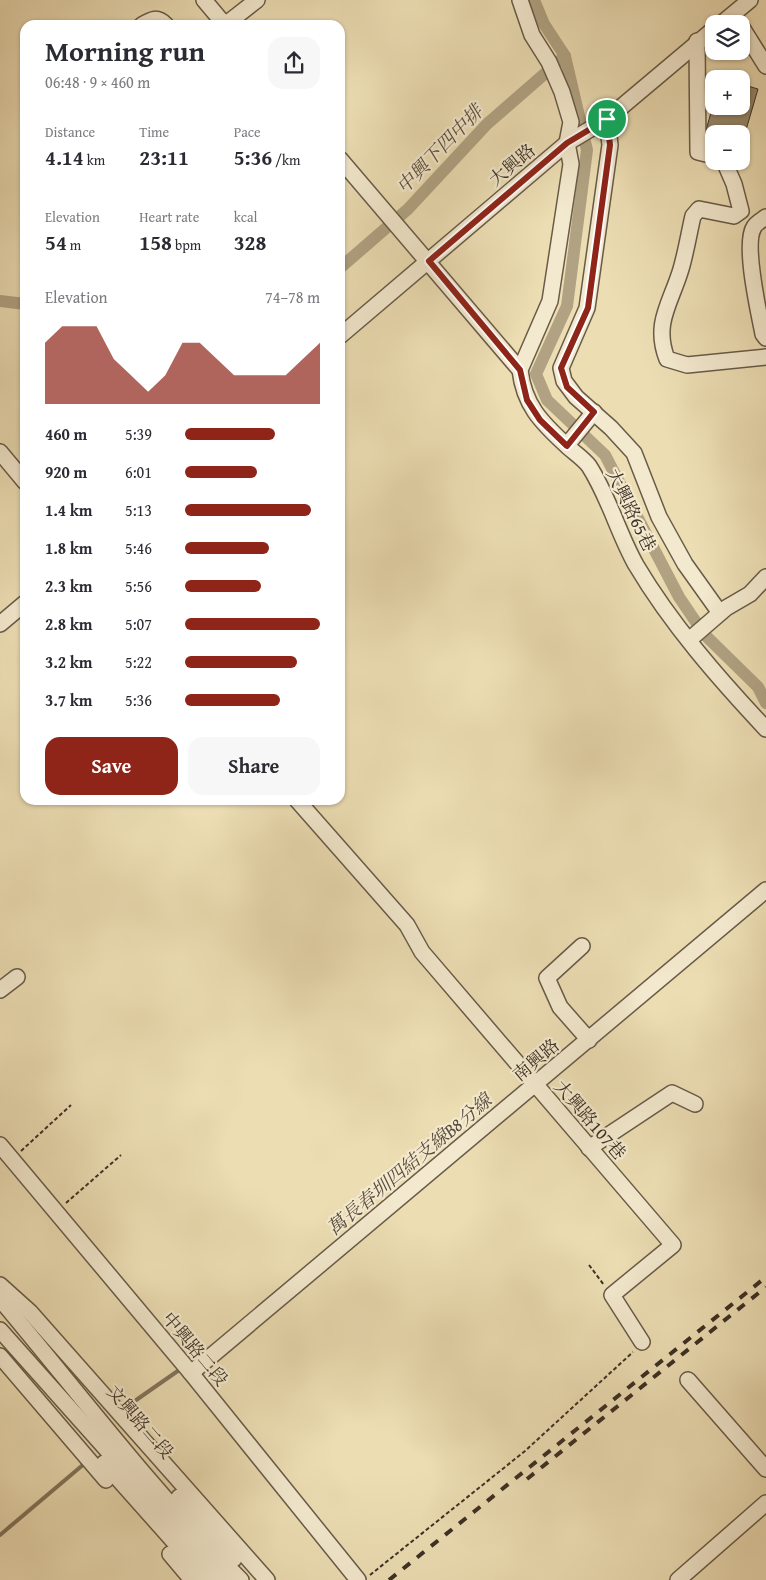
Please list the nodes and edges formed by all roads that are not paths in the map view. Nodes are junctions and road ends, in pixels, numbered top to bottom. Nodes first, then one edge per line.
1 (204, 0) edge
2 (256, 0) edge
3 (520, 0) edge
4 (748, 2) edge
5 (741, 15) edge
6 (221, 20) edge
7 (231, 20) edge
8 (705, 36) edge
9 (750, 40) edge
10 (697, 42) junction
11 (766, 66) edge
12 (607, 119) junction
13 (567, 143) junction
14 (705, 154) edge
15 (345, 165) edge
16 (728, 170) edge
17 (766, 217) edge
18 (429, 261) junction
19 (345, 332) edge
20 (766, 338) edge
21 (766, 357) edge
22 (520, 370) junction
23 (594, 412) junction
24 (567, 446) junction
25 (0, 452) edge
26 (20, 476) edge
27 (766, 577) edge
28 (20, 607) edge
29 (717, 615) junction
30 (0, 624) edge
31 (691, 638) junction
32 (766, 729) edge
33 (301, 805) edge
34 (766, 890) edge
35 (582, 946) dead end
36 (17, 977) dead end
37 (0, 990) edge
38 (588, 1040) junction
39 (535, 1085) junction
40 (695, 1104) dead end
41 (0, 1145) edge
42 (589, 1148) junction
43 (6, 1163) edge
44 (0, 1286) edge
45 (0, 1299) edge
46 (0, 1330) edge
47 (642, 1342) road end
48 (0, 1344) edge
49 (0, 1356) edge
50 (191, 1373) junction
51 (688, 1380) dead end
52 (766, 1469) edge
53 (766, 1503) edge
54 (192, 1580) edge
55 (208, 1580) edge
56 (223, 1580) edge
57 (241, 1580) edge
58 (254, 1580) edge
59 (268, 1580) edge
60 (358, 1580) edge
61 (678, 1580) edge

1 - 6 street
2 - 7 street
3 - 13 street
4 - 5 street
8 - 10 street, 大興路
9 - 11 street
10 - 12 street, 大興路
10 - 14 street
12 - 13 street, 大興路
12 - 23 street
13 - 18 street, 大興路
13 - 22 street
15 - 18 street, 大興路65巷
16 - 21 street
17 - 20 street
18 - 19 street, 大興路
18 - 22 street, 大興路65巷
22 - 24 street, 大興路65巷
23 - 24 street
23 - 29 street
24 - 31 street, 大興路65巷
25 - 26 street
27 - 29 street
28 - 30 street
29 - 31 street
31 - 32 street, 大興路65巷
33 - 39 street, 大興路107巷
34 - 38 street, 南興路
35 - 38 street
36 - 37 street
38 - 39 street, 南興路
39 - 42 street, 大興路107巷
39 - 50 street, 南興路
40 - 42 street
41 - 43 street, 中興路二段
42 - 47 street, 大興路107巷
43 - 50 street, 中興路二段
44 - 58 street, 文興路二段
44 - 59 street
45 - 57 street, 文興路二段
46 - 56 street
48 - 55 street
49 - 54 street
50 - 60 street, 中興路二段
51 - 52 street
53 - 61 street

